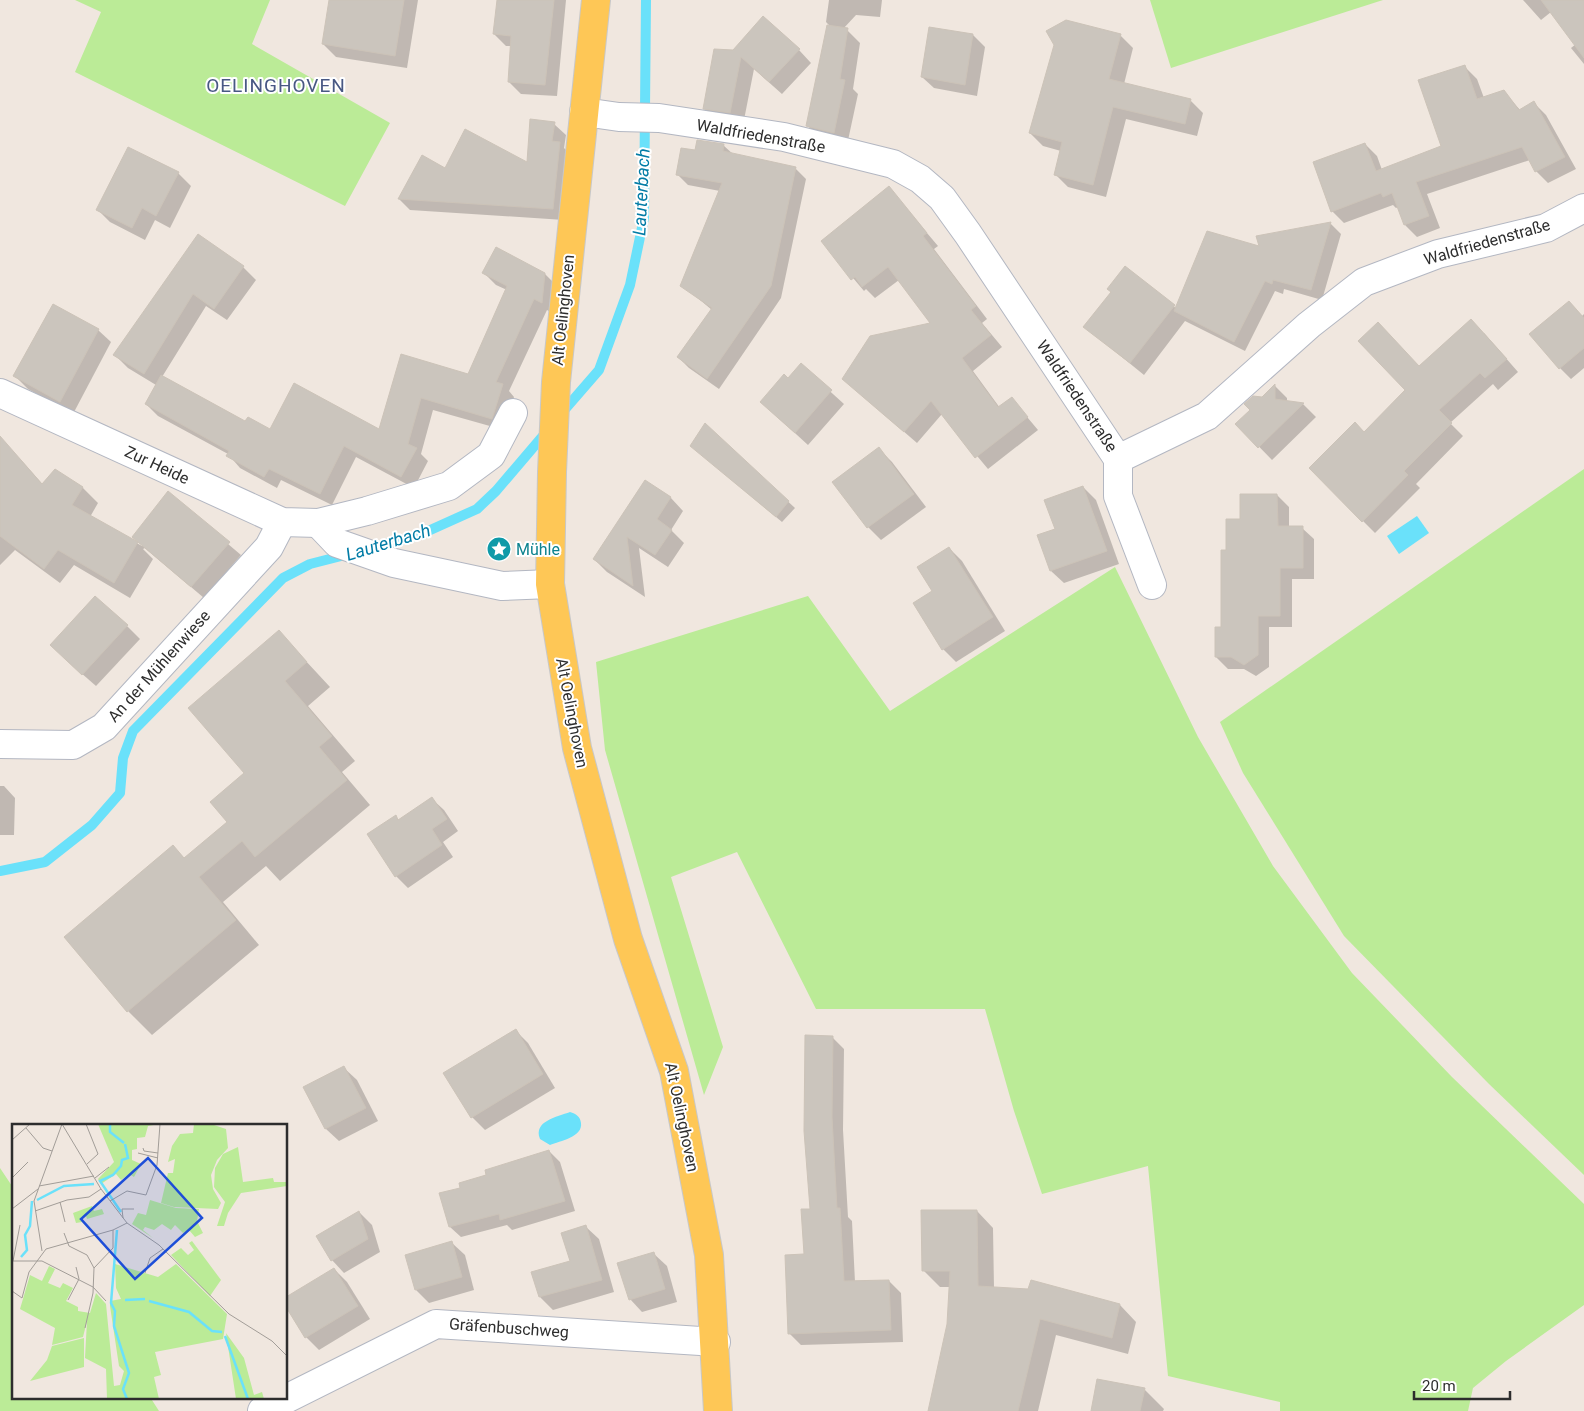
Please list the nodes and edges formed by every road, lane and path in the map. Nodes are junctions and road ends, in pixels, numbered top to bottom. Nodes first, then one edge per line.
1 (596, 0) edge
2 (584, 112) junction
3 (1584, 208) edge
4 (0, 393) edge
5 (513, 413) dead end
6 (1118, 459) junction
7 (282, 522) junction
8 (318, 523) junction
9 (550, 584) junction
10 (1152, 585) dead end
11 (0, 744) edge
12 (716, 1342) junction
13 (262, 1411) edge
14 (718, 1411) edge

1 - 2 main road, Alt Oelinghoven
2 - 6 street, Waldfriedenstraße
2 - 9 main road, Alt Oelinghoven
3 - 6 street, Waldfriedenstraße
4 - 7 street, Zur Heide
5 - 8 street, Zur Heide
6 - 10 street
7 - 8 street, Zur Heide
7 - 11 street, An der Mühlenwiese
8 - 9 street
9 - 12 main road, Alt Oelinghoven
12 - 13 street, Gräfenbuschweg
12 - 14 main road, Alt Oelinghoven

